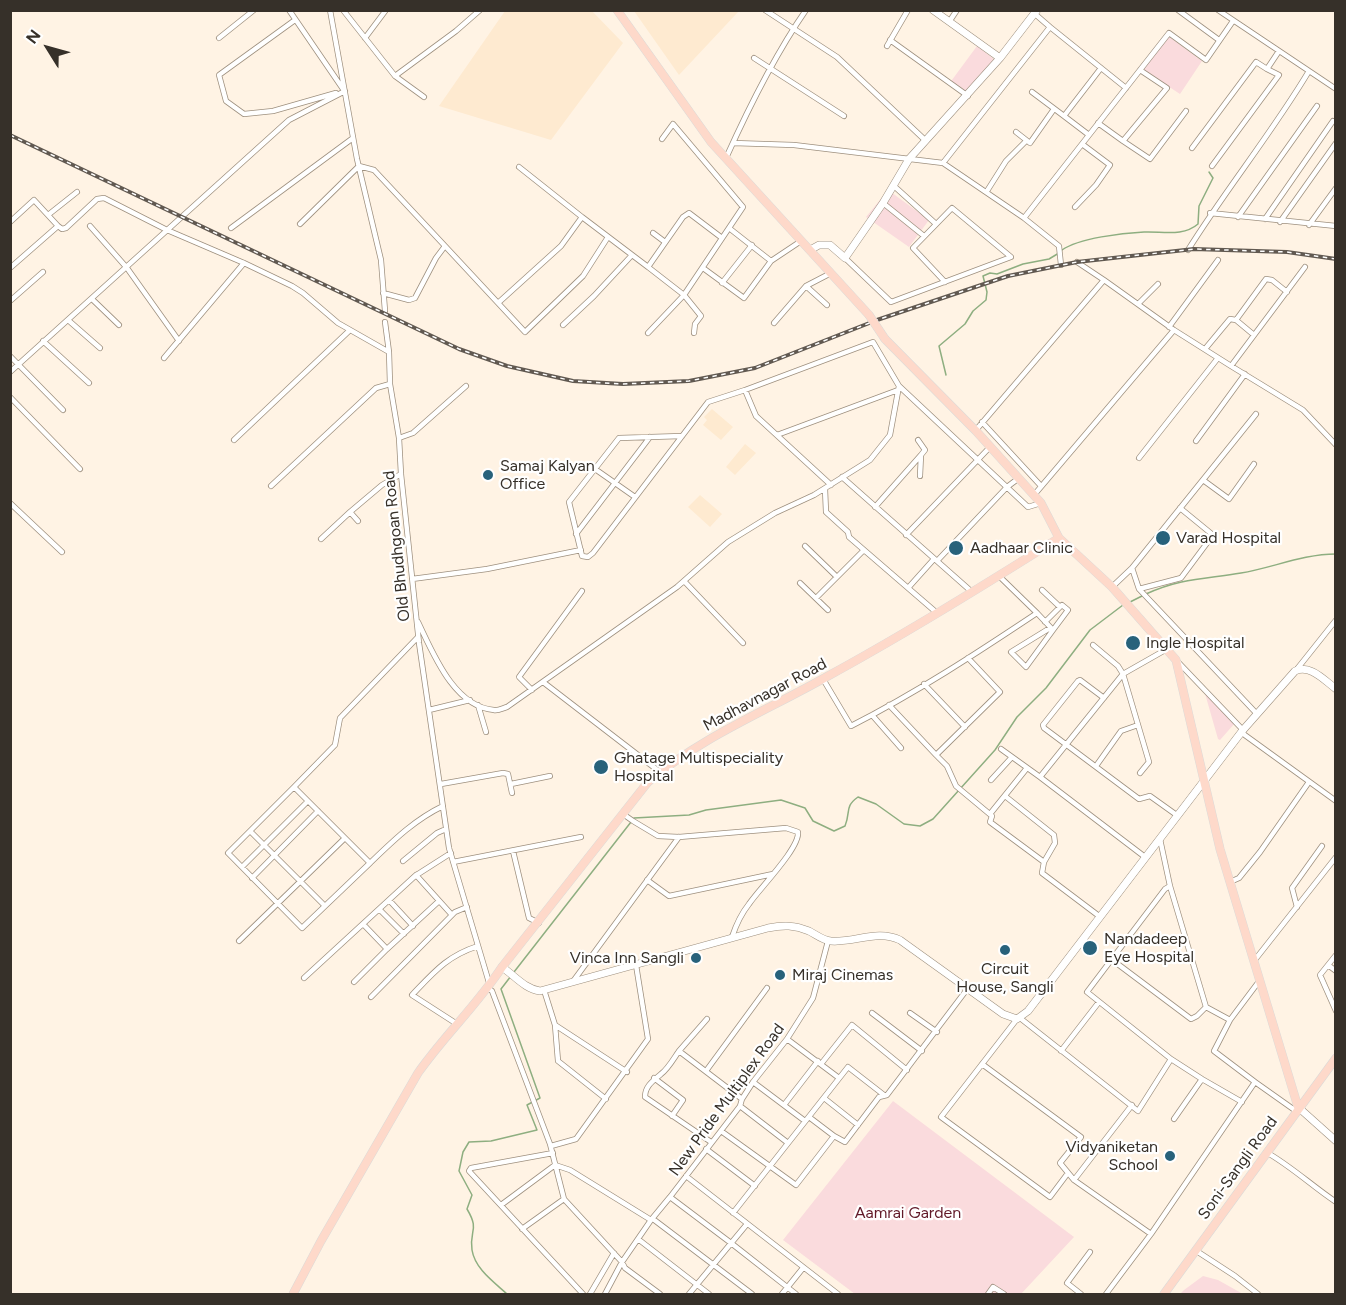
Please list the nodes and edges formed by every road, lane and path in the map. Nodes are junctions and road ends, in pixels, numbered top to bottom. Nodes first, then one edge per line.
1 (254, 10) edge
2 (289, 10) edge
3 (330, 10) edge
4 (343, 10) edge
5 (386, 10) edge
6 (480, 10) edge
7 (617, 10) edge
8 (765, 10) edge
9 (806, 10) edge
10 (908, 10) edge
11 (933, 10) edge
12 (957, 10) edge
13 (1178, 10) edge
14 (1218, 10) edge
15 (1036, 12) edge
16 (296, 20) junction
17 (1233, 21) junction
18 (949, 22) junction
19 (1050, 27) junction
20 (794, 28) junction
21 (219, 38) dead end
22 (365, 38) junction
23 (890, 40) junction
24 (1219, 40) junction
25 (887, 46) dead end
26 (1279, 51) junction
27 (754, 58) dead end
28 (1000, 58) junction
29 (1101, 68) junction
30 (771, 69) junction
31 (1267, 69) junction
32 (1140, 70) junction
33 (1309, 71) junction
34 (395, 75) junction
35 (1126, 87) junction
36 (1335, 89) edge
37 (345, 91) junction
38 (1032, 92) dead end
39 (968, 96) junction
40 (424, 97) dead end
41 (1317, 106) dead end
42 (1054, 109) junction
43 (1186, 111) dead end
44 (844, 116) dead end
45 (1064, 116) junction
46 (1333, 121) dead end
47 (1098, 123) junction
48 (1017, 132) dead end
49 (1089, 135) junction
50 (353, 138) junction
51 (662, 140) dead end
52 (926, 141) junction
53 (1026, 141) junction
54 (1123, 141) junction
55 (733, 143) junction
56 (1335, 143) edge
57 (1082, 144) junction
58 (1192, 148) dead end
59 (726, 158) junction
60 (909, 159) junction
61 (943, 163) junction
62 (359, 166) junction
63 (1212, 166) dead end
64 (519, 167) dead end
65 (894, 186) junction
66 (1335, 188) edge
67 (987, 191) junction
68 (77, 192) dead end
69 (884, 203) junction
70 (1075, 207) dead end
71 (1210, 213) junction
72 (48, 215) junction
73 (582, 217) junction
74 (1238, 217) junction
75 (1024, 218) junction
76 (1265, 219) junction
77 (10, 222) edge
78 (1280, 222) junction
79 (300, 224) dead end
80 (936, 224) junction
81 (1309, 225) junction
82 (58, 226) junction
83 (90, 226) dead end
84 (1335, 226) edge
85 (231, 228) dead end
86 (729, 228) junction
87 (167, 230) junction
88 (653, 233) dead end
89 (924, 236) junction
90 (608, 237) junction
91 (722, 238) junction
92 (801, 240) junction
93 (665, 242) junction
94 (752, 245) junction
95 (445, 246) junction
96 (810, 250) junction
97 (1188, 250) dead end
98 (632, 255) junction
99 (845, 258) junction
100 (1218, 260) dead end
101 (771, 261) junction
102 (1077, 262) dead end
103 (244, 263) junction
104 (1061, 265) dead end
105 (127, 267) junction
106 (648, 267) junction
107 (1305, 267) dead end
108 (10, 268) edge
109 (703, 268) junction
110 (43, 272) dead end
111 (831, 273) junction
112 (1104, 280) junction
113 (945, 282) junction
114 (722, 283) junction
115 (1158, 284) dead end
116 (806, 286) junction
117 (1287, 291) junction
118 (383, 293) junction
119 (684, 295) junction
120 (93, 300) junction
121 (10, 301) edge
122 (498, 303) junction
123 (1138, 304) junction
124 (827, 305) dead end
125 (385, 312) dead end
126 (68, 320) junction
127 (1236, 320) junction
128 (385, 322) dead end
129 (774, 323) dead end
130 (119, 325) dead end
131 (563, 325) dead end
132 (1171, 328) junction
133 (350, 330) junction
134 (648, 333) dead end
135 (694, 333) dead end
136 (1254, 335) junction
137 (43, 341) junction
138 (179, 341) junction
139 (100, 348) dead end
140 (1205, 349) junction
141 (388, 352) junction
142 (10, 356) edge
143 (164, 358) dead end
144 (1218, 358) junction
145 (18, 364) junction
146 (1231, 366) junction
147 (10, 372) edge
148 (1245, 374) junction
149 (89, 382) dead end
150 (390, 384) junction
151 (466, 386) dead end
152 (898, 388) junction
153 (745, 390) junction
154 (10, 397) edge
155 (63, 410) dead end
156 (1256, 414) dead end
157 (982, 422) junction
158 (975, 431) junction
159 (777, 435) junction
160 (682, 436) junction
161 (650, 437) junction
162 (399, 438) junction
163 (234, 440) dead end
164 (918, 440) dead end
165 (1196, 441) dead end
166 (1335, 445) edge
167 (990, 447) junction
168 (921, 454) junction
169 (1139, 458) dead end
170 (977, 460) junction
171 (1254, 464) dead end
172 (595, 469) junction
173 (80, 470) dead end
174 (401, 474) junction
175 (920, 476) dead end
176 (842, 477) junction
177 (1019, 478) junction
178 (1203, 480) junction
179 (615, 483) junction
180 (831, 485) junction
181 (271, 486) dead end
182 (1041, 486) junction
183 (1007, 487) junction
184 (825, 489) junction
185 (1034, 495) junction
186 (635, 497) junction
187 (10, 503) edge
188 (1041, 503) junction
189 (875, 507) junction
190 (1180, 508) junction
191 (350, 512) junction
192 (358, 521) dead end
193 (576, 534) junction
194 (906, 535) junction
195 (1059, 538) junction
196 (321, 539) dead end
197 (805, 546) dead end
198 (581, 550) junction
199 (864, 550) junction
200 (62, 552) dead end
201 (935, 560) junction
202 (1132, 568) junction
203 (999, 576) junction
204 (837, 577) junction
205 (412, 579) junction
206 (684, 581) junction
207 (800, 583) dead end
208 (1112, 587) junction
209 (908, 588) junction
210 (1042, 590) dead end
211 (1139, 590) junction
212 (582, 591) dead end
213 (972, 592) junction
214 (816, 598) junction
215 (1060, 607) junction
216 (828, 610) dead end
217 (936, 613) junction
218 (1037, 613) junction
219 (417, 620) junction
220 (1335, 620) edge
221 (1045, 622) junction
222 (1052, 629) junction
223 (418, 637) junction
224 (743, 643) dead end
225 (1093, 645) dead end
226 (1167, 649) junction
227 (968, 658) junction
228 (1176, 660) junction
229 (1295, 672) junction
230 (1123, 674) junction
231 (823, 679) junction
232 (543, 682) junction
233 (924, 684) junction
234 (1335, 689) edge
235 (532, 690) junction
236 (1104, 698) junction
237 (470, 700) junction
238 (478, 705) junction
239 (889, 705) junction
240 (429, 710) junction
241 (1257, 714) junction
242 (872, 716) junction
243 (1138, 725) junction
244 (965, 727) junction
245 (486, 732) dead end
246 (1242, 732) junction
247 (1066, 744) junction
248 (901, 748) dead end
249 (1001, 748) dead end
250 (936, 755) junction
251 (1012, 757) junction
252 (1096, 766) junction
253 (1027, 768) junction
254 (660, 772) junction
255 (1140, 773) dead end
256 (550, 776) dead end
257 (1040, 777) junction
258 (991, 780) dead end
259 (1309, 782) junction
260 (1203, 783) junction
261 (441, 784) junction
262 (511, 784) junction
263 (294, 787) junction
264 (513, 793) dead end
265 (1005, 796) junction
266 (308, 801) junction
267 (1335, 801) edge
268 (443, 806) junction
269 (318, 811) junction
270 (623, 814) junction
271 (990, 814) junction
272 (1178, 816) junction
273 (446, 829) junction
274 (250, 831) junction
275 (581, 837) dead end
276 (679, 837) junction
277 (345, 838) junction
278 (1160, 838) junction
279 (264, 846) junction
280 (1322, 846) dead end
281 (513, 851) junction
282 (451, 853) junction
283 (274, 856) junction
284 (1145, 857) junction
285 (1335, 857) edge
286 (403, 861) dead end
287 (370, 862) junction
288 (453, 862) junction
289 (1044, 862) junction
290 (242, 867) junction
291 (773, 874) junction
292 (416, 875) junction
293 (252, 878) junction
294 (646, 880) junction
295 (300, 881) junction
296 (1230, 882) junction
297 (1170, 886) junction
298 (389, 900) junction
299 (439, 901) junction
300 (278, 903) junction
301 (325, 906) junction
302 (467, 907) junction
303 (1297, 907) junction
304 (380, 909) junction
305 (452, 915) junction
306 (1099, 916) junction
307 (539, 923) junction
308 (363, 924) junction
309 (413, 926) junction
310 (404, 934) junction
311 (732, 937) junction
312 (239, 941) dead end
313 (828, 941) junction
314 (478, 945) junction
315 (387, 949) junction
316 (1335, 955) edge
317 (1111, 959) junction
318 (1254, 962) junction
319 (636, 965) junction
320 (1328, 965) junction
321 (502, 967) junction
322 (1335, 971) edge
323 (304, 978) dead end
324 (1260, 980) junction
325 (354, 982) dead end
326 (572, 983) junction
327 (489, 987) junction
328 (767, 988) dead end
329 (968, 988) junction
330 (544, 990) junction
331 (371, 997) dead end
332 (1099, 1002) junction
333 (1206, 1006) junction
334 (1335, 1011) edge
335 (872, 1013) dead end
336 (910, 1013) dead end
337 (707, 1019) dead end
338 (1019, 1019) junction
339 (1230, 1020) junction
340 (457, 1024) junction
341 (555, 1025) junction
342 (937, 1032) junction
343 (788, 1038) junction
344 (679, 1051) junction
345 (922, 1051) junction
346 (1061, 1051) junction
347 (1335, 1058) edge
348 (1171, 1059) junction
349 (819, 1063) junction
350 (982, 1064) junction
351 (907, 1070) junction
352 (705, 1071) junction
353 (627, 1072) junction
354 (654, 1078) junction
355 (839, 1078) junction
356 (1202, 1079) junction
357 (753, 1082) junction
358 (1255, 1083) junction
359 (884, 1095) junction
360 (824, 1098) junction
361 (606, 1099) junction
362 (742, 1099) junction
363 (1242, 1102) junction
364 (784, 1105) junction
365 (1132, 1105) junction
366 (740, 1106) junction
367 (1297, 1109) junction
368 (672, 1116) junction
369 (807, 1119) junction
370 (1174, 1119) dead end
371 (858, 1125) junction
372 (721, 1131) junction
373 (834, 1136) junction
374 (1335, 1141) edge
375 (711, 1142) junction
376 (788, 1143) junction
377 (551, 1146) junction
378 (706, 1149) junction
379 (1266, 1152) junction
380 (553, 1153) junction
381 (555, 1164) junction
382 (771, 1166) junction
383 (1068, 1173) junction
384 (686, 1176) junction
385 (1074, 1179) junction
386 (754, 1186) junction
387 (670, 1197) junction
388 (564, 1199) junction
389 (1335, 1202) edge
390 (501, 1205) junction
391 (733, 1213) junction
392 (652, 1220) junction
393 (747, 1224) junction
394 (522, 1229) junction
395 (1151, 1234) junction
396 (638, 1239) junction
397 (731, 1243) junction
398 (1195, 1250) junction
399 (1090, 1252) dead end
400 (614, 1253) junction
401 (622, 1262) junction
402 (713, 1265) junction
403 (803, 1268) junction
404 (697, 1285) junction
405 (787, 1288) junction
406 (293, 1294) edge
407 (582, 1294) edge
408 (590, 1294) edge
409 (605, 1294) edge
410 (660, 1294) edge
411 (689, 1294) edge
412 (709, 1294) edge
413 (752, 1294) edge
414 (782, 1294) edge
415 (796, 1294) edge
416 (838, 1294) edge
417 (988, 1294) edge
418 (1004, 1294) edge
419 (1081, 1294) edge
420 (1106, 1294) edge
421 (1164, 1294) edge
422 (1258, 1294) edge

1 - 21 street
2 - 16 street
3 - 37 street
4 - 22 street
5 - 22 street
6 - 34 street
7 - 59 main road
8 - 20 street
9 - 20 street
10 - 23 street
11 - 18 street
12 - 18 street
13 - 24 street
14 - 17 street
15 - 19 street
15 - 28 street
16 - 37 street
16 - 37 street
17 - 24 street
17 - 26 street
18 - 28 street
19 - 29 street
19 - 61 street
20 - 30 street
20 - 52 street
22 - 34 street
23 - 25 street
23 - 39 street
24 - 32 street
26 - 31 street
26 - 33 street
27 - 30 street
28 - 39 street
29 - 35 street
29 - 45 street
30 - 44 street
30 - 55 street
31 - 58 street
31 - 63 street
32 - 35 street
32 - 54 street
33 - 36 street
33 - 71 street
34 - 40 street
35 - 47 street
37 - 50 street
37 - 87 street
38 - 42 street
39 - 52 street
41 - 74 street
42 - 45 street
42 - 53 street
43 - 54 street
45 - 49 street
46 - 76 street
47 - 49 street
47 - 54 street
48 - 53 street
49 - 57 street
50 - 62 street
50 - 85 street
51 - 86 street
52 - 60 street
53 - 67 street
55 - 59 street
55 - 60 street
56 - 78 street
57 - 70 street
57 - 75 street
59 - 92 main road
60 - 61 street
60 - 65 street
61 - 67 street
62 - 79 street
62 - 95 street
62 - 118 street
64 - 73 street
65 - 69 street
65 - 80 street
66 - 81 street
67 - 75 street
68 - 72 street
69 - 89 street
69 - 99 street
71 - 74 street
71 - 97 street
72 - 77 street
72 - 82 street
73 - 90 street
73 - 122 street
74 - 76 street
75 - 104 street
76 - 78 street
78 - 81 street
80 - 89 street
80 - 113 street
81 - 84 street
82 - 87 street
82 - 108 street
83 - 105 street
86 - 91 street
86 - 94 street
87 - 103 street
87 - 105 street
88 - 93 street
89 - 113 street
90 - 98 street
90 - 122 street
91 - 93 street
91 - 109 street
92 - 96 main road
92 - 101 street
93 - 106 street
94 - 101 street
94 - 114 street
95 - 118 street
95 - 122 street
96 - 99 street
96 - 111 main road
98 - 106 street
98 - 131 street
99 - 113 street
100 - 132 street
101 - 114 street
102 - 112 street
103 - 133 street
103 - 138 street
105 - 120 street
105 - 138 street
106 - 119 street
107 - 117 street
109 - 114 street
109 - 119 street
110 - 121 street
111 - 116 street
111 - 158 main road, bridge
112 - 123 street
112 - 157 street
115 - 123 street
116 - 124 street
116 - 129 street
117 - 127 street
117 - 136 street
118 - 125 street
119 - 134 street
119 - 135 street
120 - 126 street
120 - 130 street
123 - 132 street
126 - 137 street
126 - 139 street
127 - 136 street
127 - 140 street
128 - 141 street, Old Bhudhgoan Road
132 - 140 street
132 - 182 street
133 - 141 street
133 - 163 street
136 - 146 street
137 - 145 street
137 - 149 street
138 - 143 street
140 - 144 street
141 - 150 street, Old Bhudhgoan Road
142 - 145 street
144 - 146 street
144 - 169 street
145 - 147 street
145 - 155 street
146 - 148 street
148 - 165 street
148 - 166 street
150 - 162 street, Old Bhudhgoan Road
150 - 181 street
151 - 162 street
152 - 153 street
152 - 159 street
152 - 170 street
152 - 176 street
153 - 159 street
153 - 160 street
154 - 173 street
156 - 178 street
157 - 158 street
157 - 182 street
158 - 167 main road
159 - 180 street
160 - 161 street
160 - 186 street
161 - 172 street
161 - 179 street
162 - 174 street, Old Bhudhgoan Road
164 - 168 street
167 - 170 street
167 - 177 main road
168 - 175 street
168 - 189 street
170 - 183 street
170 - 194 street
171 - 178 street
172 - 179 street
172 - 193 street
174 - 191 street
174 - 205 street, Old Bhudhgoan Road
176 - 180 street
176 - 189 street
177 - 183 street
177 - 185 main road
178 - 190 street
179 - 186 street
179 - 193 street
180 - 184 street
182 - 185 street
183 - 188 street
183 - 201 street
184 - 199 street
184 - 206 street
185 - 188 main road
186 - 198 street
187 - 200 street
188 - 195 main road
189 - 194 street
190 - 202 street
190 - 211 street
191 - 192 street
191 - 196 street
193 - 198 street
194 - 201 street
195 - 203 main road, Madhavnagar Road
195 - 208 main road
197 - 204 street
198 - 205 street
199 - 204 street
199 - 209 street
201 - 209 street
201 - 213 street
202 - 208 street
202 - 211 street
203 - 213 main road, Madhavnagar Road
203 - 218 street
204 - 214 street
205 - 219 street, Old Bhudhgoan Road
206 - 224 street
206 - 232 street
207 - 214 street
208 - 226 main road
209 - 217 street
210 - 215 street
211 - 241 street
212 - 235 street
213 - 217 main road, Madhavnagar Road
214 - 216 street
215 - 221 street
215 - 222 street
217 - 231 main road, Madhavnagar Road
218 - 221 street
218 - 227 street
219 - 223 street, Old Bhudhgoan Road
219 - 237 street
220 - 229 street
221 - 222 street
222 - 222 street
223 - 240 street, Old Bhudhgoan Road
223 - 263 street
225 - 230 street
226 - 228 main road
226 - 230 street
227 - 233 street
227 - 244 street
228 - 246 street
228 - 260 main road
229 - 234 street
229 - 241 street
230 - 236 street
230 - 243 street
231 - 242 street
231 - 254 main road, Madhavnagar Road
232 - 235 street
232 - 254 street
233 - 239 street
233 - 244 street
235 - 238 street
236 - 247 street
236 - 247 street
237 - 238 street
237 - 240 street
238 - 245 street
239 - 242 street
239 - 250 street
240 - 261 street, Old Bhudhgoan Road
241 - 246 street
242 - 248 street
243 - 252 street
243 - 255 street
244 - 250 street
246 - 259 street
246 - 260 street
247 - 252 street
247 - 257 street
249 - 251 street
250 - 271 street
251 - 253 street
251 - 258 street
252 - 272 street
253 - 257 street
253 - 265 street
254 - 270 main road, Madhavnagar Road
256 - 262 street
257 - 284 street
259 - 267 street
259 - 296 street
260 - 272 street
260 - 296 main road
261 - 262 street
261 - 268 street, Old Bhudhgoan Road
262 - 264 street
263 - 266 street
263 - 274 street
265 - 271 street
265 - 289 street
266 - 269 street
266 - 279 street
268 - 273 street, Old Bhudhgoan Road
268 - 287 street
269 - 277 street
269 - 283 street
270 - 276 street
270 - 307 main road, Madhavnagar Road
271 - 289 street
272 - 278 street
273 - 282 street, Old Bhudhgoan Road
273 - 286 street
274 - 279 street
274 - 290 street
275 - 281 street
276 - 291 street
276 - 294 street
277 - 287 street
277 - 295 street
278 - 284 street
278 - 297 street
279 - 283 street
279 - 290 street
280 - 303 street
281 - 288 street
281 - 307 street
282 - 288 street, Old Bhudhgoan Road
282 - 292 street
283 - 293 street
283 - 295 street
284 - 306 street
285 - 303 street
287 - 301 street
288 - 302 street, Old Bhudhgoan Road
289 - 306 street
290 - 293 street
291 - 294 street
291 - 311 street
292 - 298 street
292 - 299 street
293 - 300 street
294 - 326 street
295 - 300 street
295 - 301 street
296 - 318 main road
297 - 317 street
297 - 333 street
298 - 304 street
298 - 309 street
299 - 305 street
299 - 309 street
300 - 301 street
300 - 312 street
302 - 305 street
302 - 314 street, Old Bhudhgoan Road
303 - 318 street
304 - 308 street
304 - 310 street
305 - 331 street
306 - 338 street
307 - 321 main road, Madhavnagar Road
308 - 315 street
308 - 323 street
309 - 310 street
310 - 315 street
311 - 313 street
311 - 319 street
313 - 329 street
313 - 343 street, New Pride Multiplex Road
314 - 327 street, Old Bhudhgoan Road
314 - 340 street
315 - 325 street
316 - 320 street
317 - 332 street
317 - 333 street
318 - 324 main road
319 - 326 street
319 - 353 street
320 - 322 street
320 - 334 street
321 - 327 main road, Madhavnagar Road
321 - 330 street
324 - 339 street
324 - 367 main road
326 - 330 street
327 - 340 main road, Madhavnagar Road
327 - 377 street, Old Bhudhgoan Road
328 - 352 street
329 - 338 street
329 - 342 street
330 - 341 street
332 - 346 street
332 - 348 street
333 - 339 street
335 - 345 street
336 - 342 street
337 - 344 street
338 - 346 street
338 - 350 street
339 - 358 street
340 - 406 main road, Madhavnagar Road
341 - 353 street
341 - 361 street
342 - 345 street
343 - 349 street
343 - 357 street, New Pride Multiplex Road
344 - 352 street
344 - 354 street
345 - 351 street
346 - 365 street
347 - 367 main road, Soni-Sangli Road
348 - 356 street
348 - 365 street
349 - 351 street
349 - 355 street
349 - 364 street
350 - 383 street
350 - 383 street
351 - 359 street
352 - 362 street
353 - 361 street
354 - 368 street
354 - 368 street
355 - 359 street
355 - 360 street
356 - 363 street
356 - 370 street
357 - 362 street, New Pride Multiplex Road
357 - 364 street
358 - 363 street
358 - 367 street
359 - 371 street
360 - 369 street
360 - 371 street
361 - 377 street
362 - 366 street, New Pride Multiplex Road
363 - 395 street
364 - 369 street
365 - 385 street
366 - 372 street, New Pride Multiplex Road
366 - 376 street
367 - 374 street
367 - 379 main road, Soni-Sangli Road
368 - 375 street
369 - 373 street
369 - 376 street
371 - 373 street
372 - 375 street, New Pride Multiplex Road
372 - 382 street
373 - 382 street
375 - 378 street, New Pride Multiplex Road
376 - 382 street
377 - 380 street, Old Bhudhgoan Road
378 - 384 street, New Pride Multiplex Road
378 - 386 street
379 - 389 street
379 - 398 main road, Soni-Sangli Road
380 - 381 street, Old Bhudhgoan Road
380 - 390 street
381 - 388 street, Old Bhudhgoan Road
381 - 390 street
381 - 392 street
382 - 386 street
383 - 385 street
384 - 387 street, New Pride Multiplex Road
384 - 391 street
385 - 395 street
386 - 391 street
387 - 392 street, New Pride Multiplex Road
387 - 397 street
388 - 394 street
388 - 400 street
390 - 394 street
391 - 393 street
392 - 396 street, New Pride Multiplex Road
392 - 402 street
393 - 397 street
393 - 403 street
394 - 407 street
395 - 420 street
396 - 401 street, New Pride Multiplex Road
396 - 404 street
397 - 402 street
397 - 405 street
398 - 421 main road, Soni-Sangli Road
398 - 422 street
399 - 419 street
400 - 401 street
400 - 408 street
401 - 409 street, New Pride Multiplex Road
401 - 410 street
402 - 404 street
402 - 413 street
403 - 405 street
403 - 416 street
404 - 411 street
404 - 412 street
405 - 414 street
405 - 415 street
417 - 418 street

